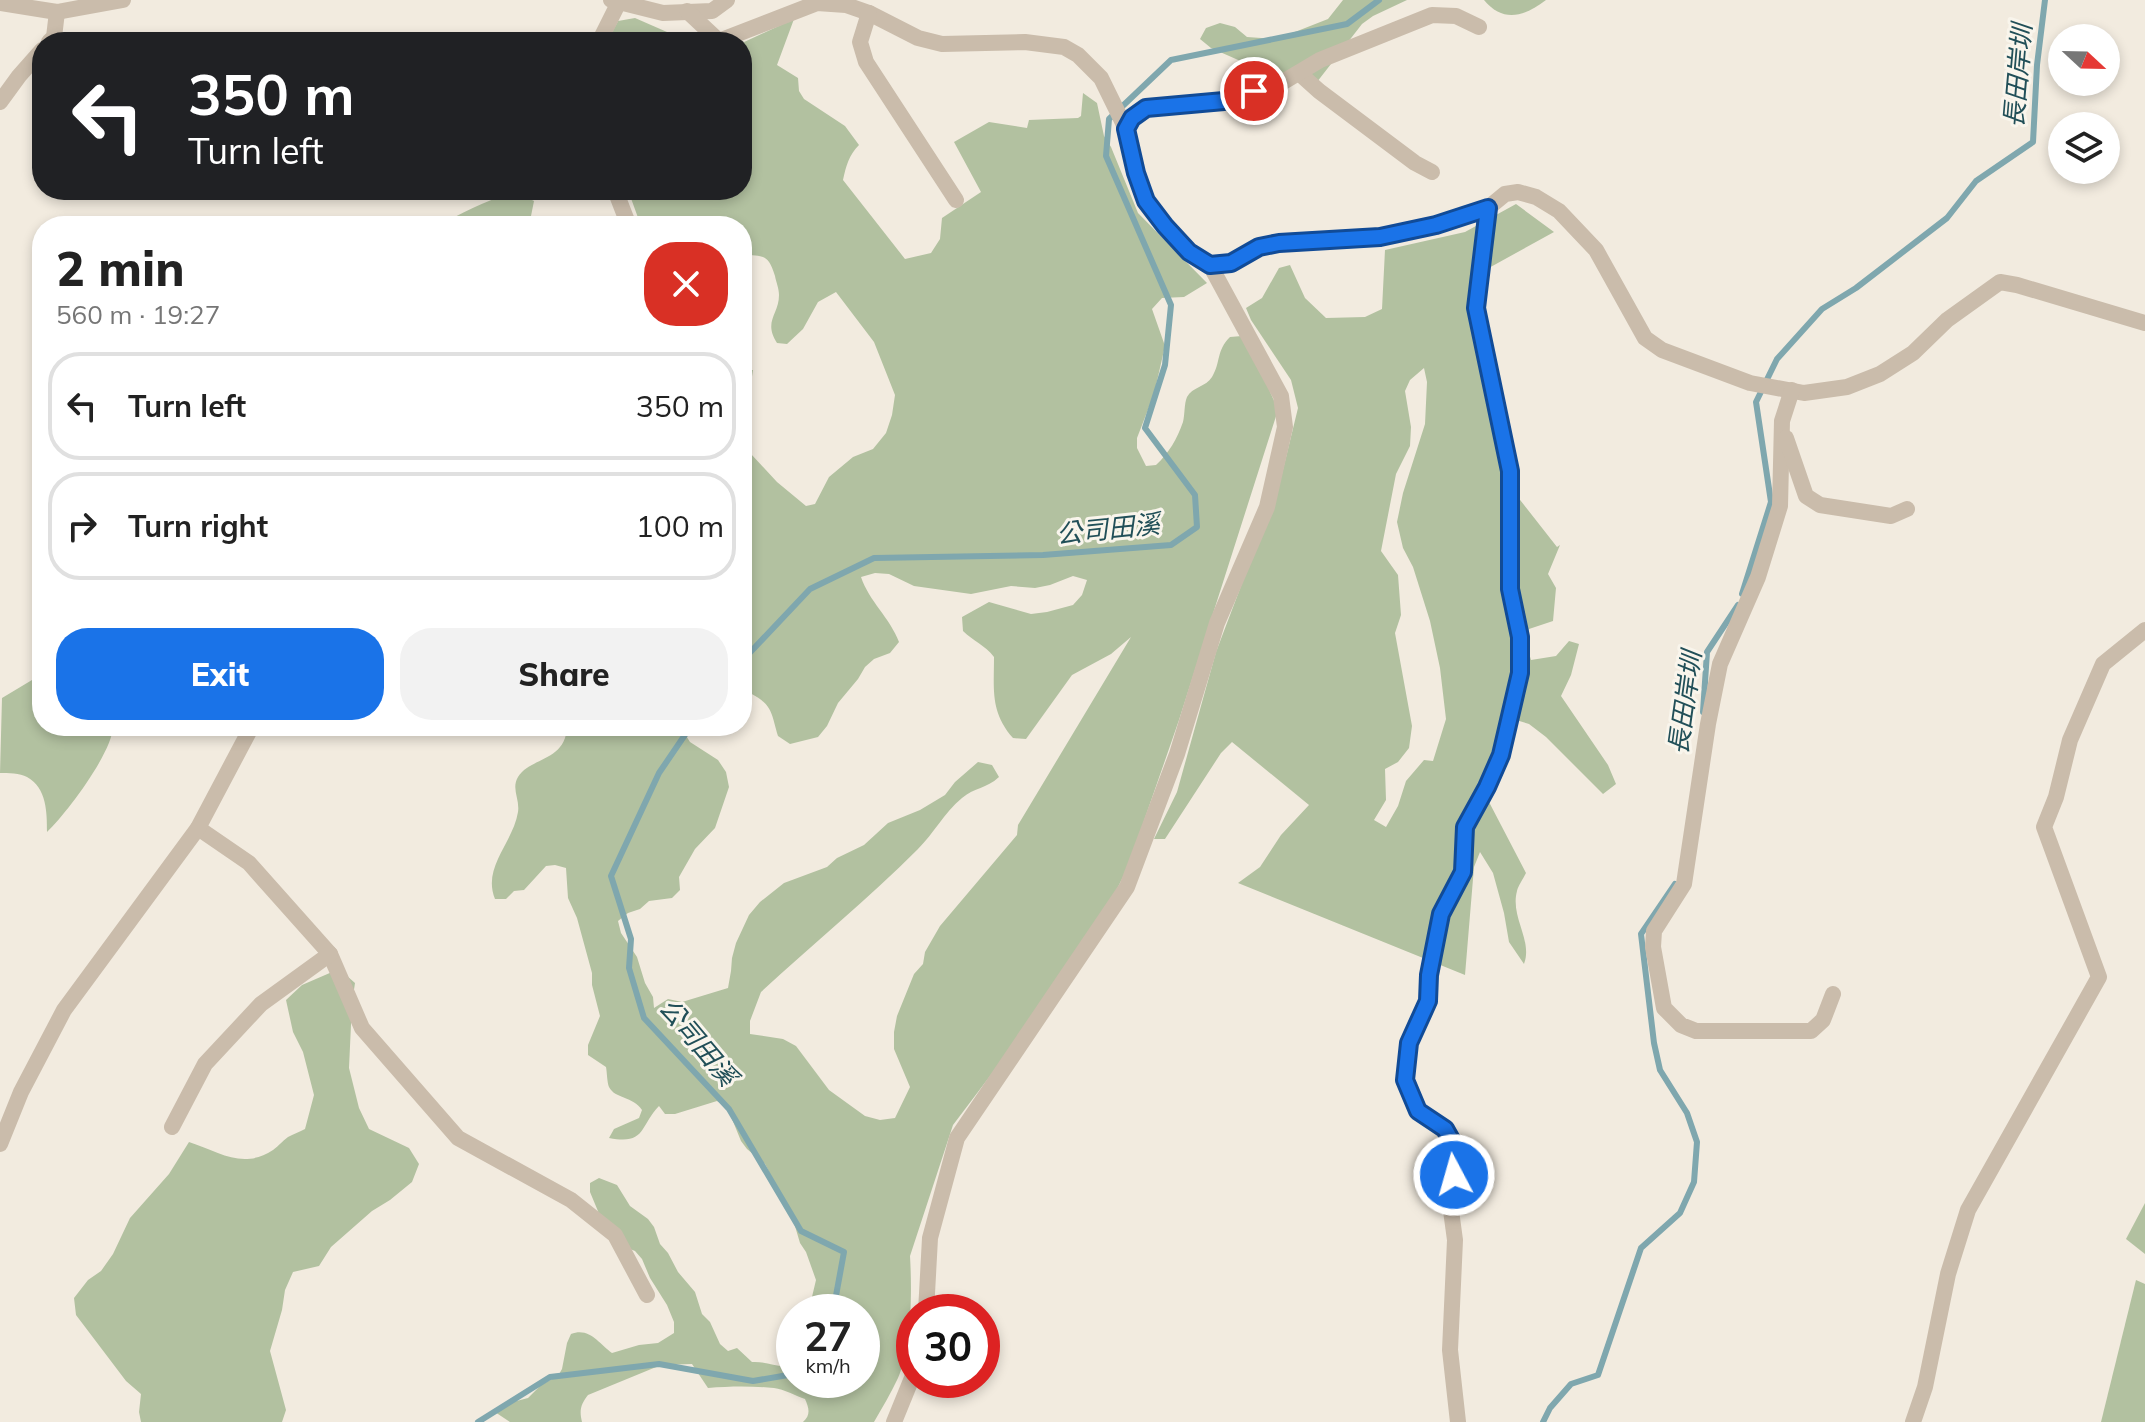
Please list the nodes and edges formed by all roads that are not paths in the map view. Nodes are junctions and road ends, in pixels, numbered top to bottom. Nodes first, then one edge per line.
1 (123, 0) edge
2 (727, 0) edge
3 (615, 1) edge
4 (0, 3) edge
5 (687, 11) junction
6 (57, 12) junction
7 (869, 13) junction
8 (1479, 27) dead end
9 (55, 32) edge
10 (603, 32) edge
11 (709, 32) edge
12 (742, 32) edge
13 (32, 61) edge
14 (1299, 73) junction
15 (0, 102) edge
16 (1124, 127) junction
17 (1432, 172) dead end
18 (956, 200) dead end
19 (1488, 208) junction
20 (1210, 265) junction
21 (2145, 323) edge
22 (1786, 390) junction
23 (1782, 421) junction
24 (1907, 509) dead end
25 (2145, 630) edge
26 (247, 736) edge
27 (198, 828) junction
28 (330, 954) junction
29 (1833, 994) dead end
30 (172, 1127) dead end
31 (0, 1144) edge
32 (927, 1294) edge
33 (647, 1295) dead end
34 (904, 1398) edge
35 (894, 1422) edge
36 (1458, 1422) edge
37 (1913, 1422) edge

1 - 6 street
2 - 5 street
3 - 5 street
3 - 10 street
4 - 6 street
5 - 11 street
6 - 9 street
7 - 12 street
7 - 16 street
7 - 18 street
8 - 14 street
13 - 15 street
14 - 16 street
14 - 17 street
16 - 20 street
19 - 20 street
19 - 22 street
19 - 36 street
20 - 32 street
21 - 22 street
22 - 23 street
23 - 24 street
23 - 29 street
25 - 37 street
26 - 27 street
27 - 28 street
27 - 31 street
28 - 30 street
28 - 33 street
34 - 35 street

